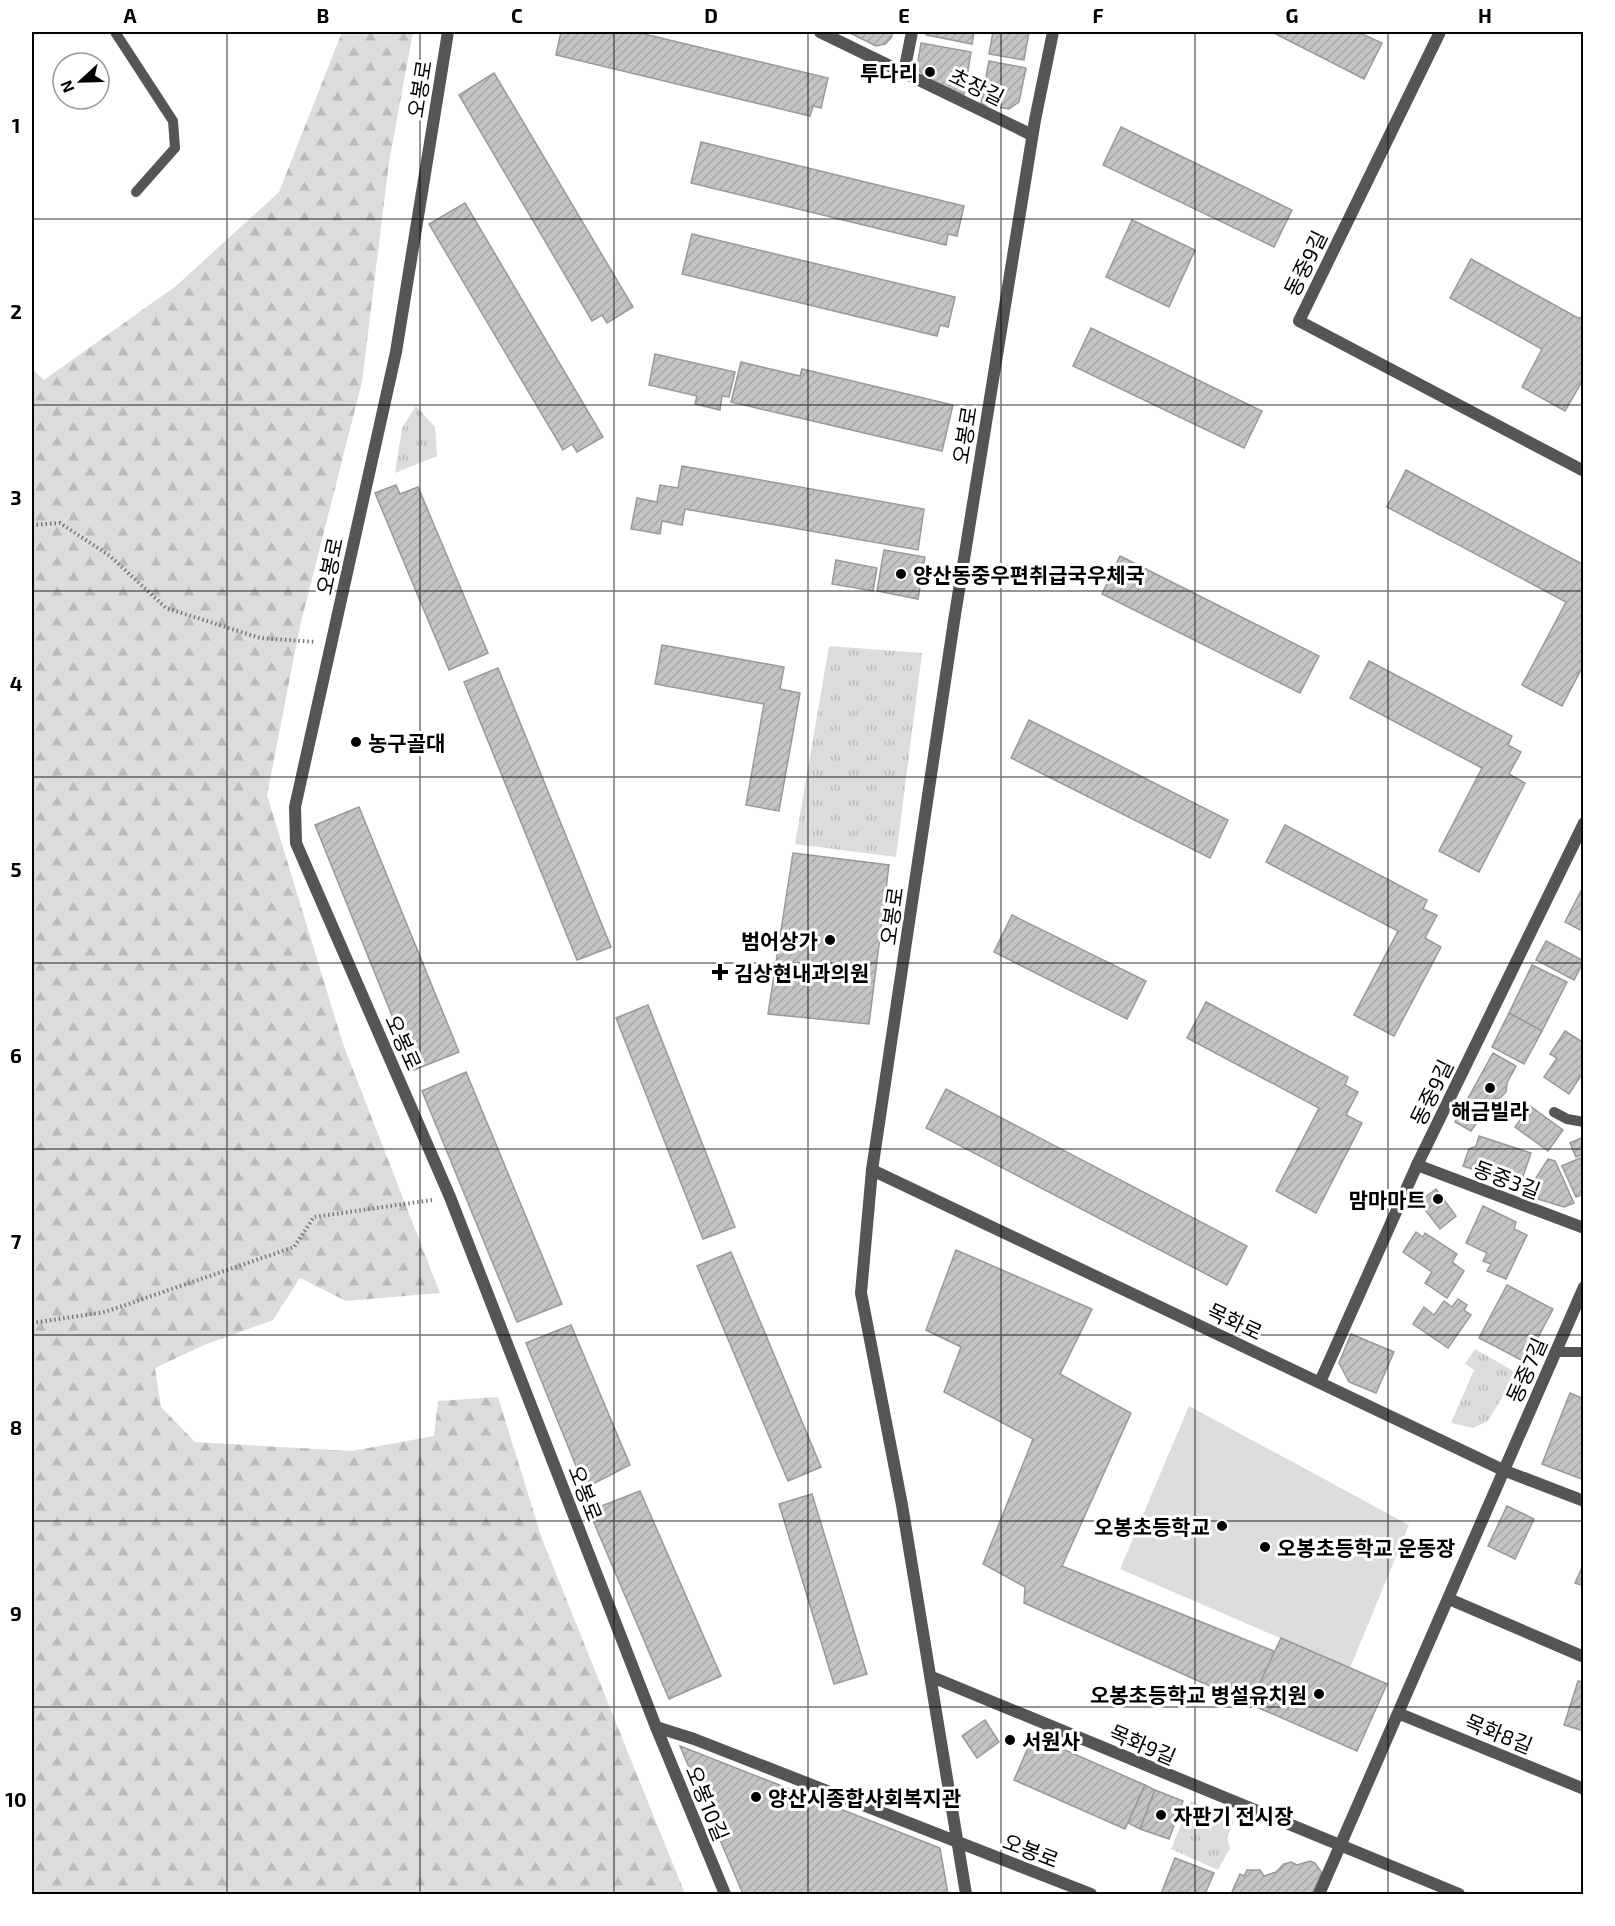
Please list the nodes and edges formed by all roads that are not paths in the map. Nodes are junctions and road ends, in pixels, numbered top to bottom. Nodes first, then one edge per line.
1 (115, 32) edge
2 (448, 32) edge
3 (820, 32) edge
4 (912, 32) edge
5 (1053, 32) edge
6 (1440, 32) edge
7 (904, 72) junction
8 (1032, 135) junction
9 (136, 192) dead end
10 (1584, 471) edge
11 (1584, 822) edge
12 (1554, 1112) dead end
13 (1584, 1122) edge
14 (1417, 1165) junction
15 (873, 1170) junction
16 (1584, 1228) edge
17 (1584, 1287) edge
18 (1555, 1352) junction
19 (1584, 1352) edge
20 (1320, 1382) junction
21 (1503, 1470) junction
22 (1584, 1501) edge
23 (1449, 1599) junction
24 (1584, 1657) edge
25 (932, 1677) junction
26 (1400, 1714) junction
27 (656, 1727) junction
28 (1584, 1789) edge
29 (957, 1842) junction
30 (1339, 1846) junction
31 (724, 1894) edge
32 (966, 1894) edge
33 (1091, 1894) edge
34 (1319, 1894) edge
35 (1459, 1894) edge

1 - 9 lane
2 - 27 street, 오봉로
3 - 7 street, 초장길
4 - 7 street
5 - 8 street, 오봉로
6 - 10 street, 동중9길
7 - 8 street, 초장길
8 - 15 street, 오봉로
11 - 14 street, 동중9길
12 - 13 lane
14 - 16 street, 동중3길
14 - 20 street, 동중9길
15 - 20 street, 목화로
15 - 25 street, 오봉로
17 - 18 street, 동중7길
18 - 19 lane
18 - 21 street, 동중7길
20 - 21 street, 목화로
21 - 22 street, 목화로
21 - 23 street
23 - 24 street
23 - 26 street
25 - 29 street, 오봉로
25 - 30 street, 목화9길
26 - 28 street, 목화8길
26 - 30 street
27 - 29 street, 오봉로
27 - 31 street, 오봉10길
29 - 32 street
29 - 33 street, 오봉로
30 - 34 street
30 - 35 street

